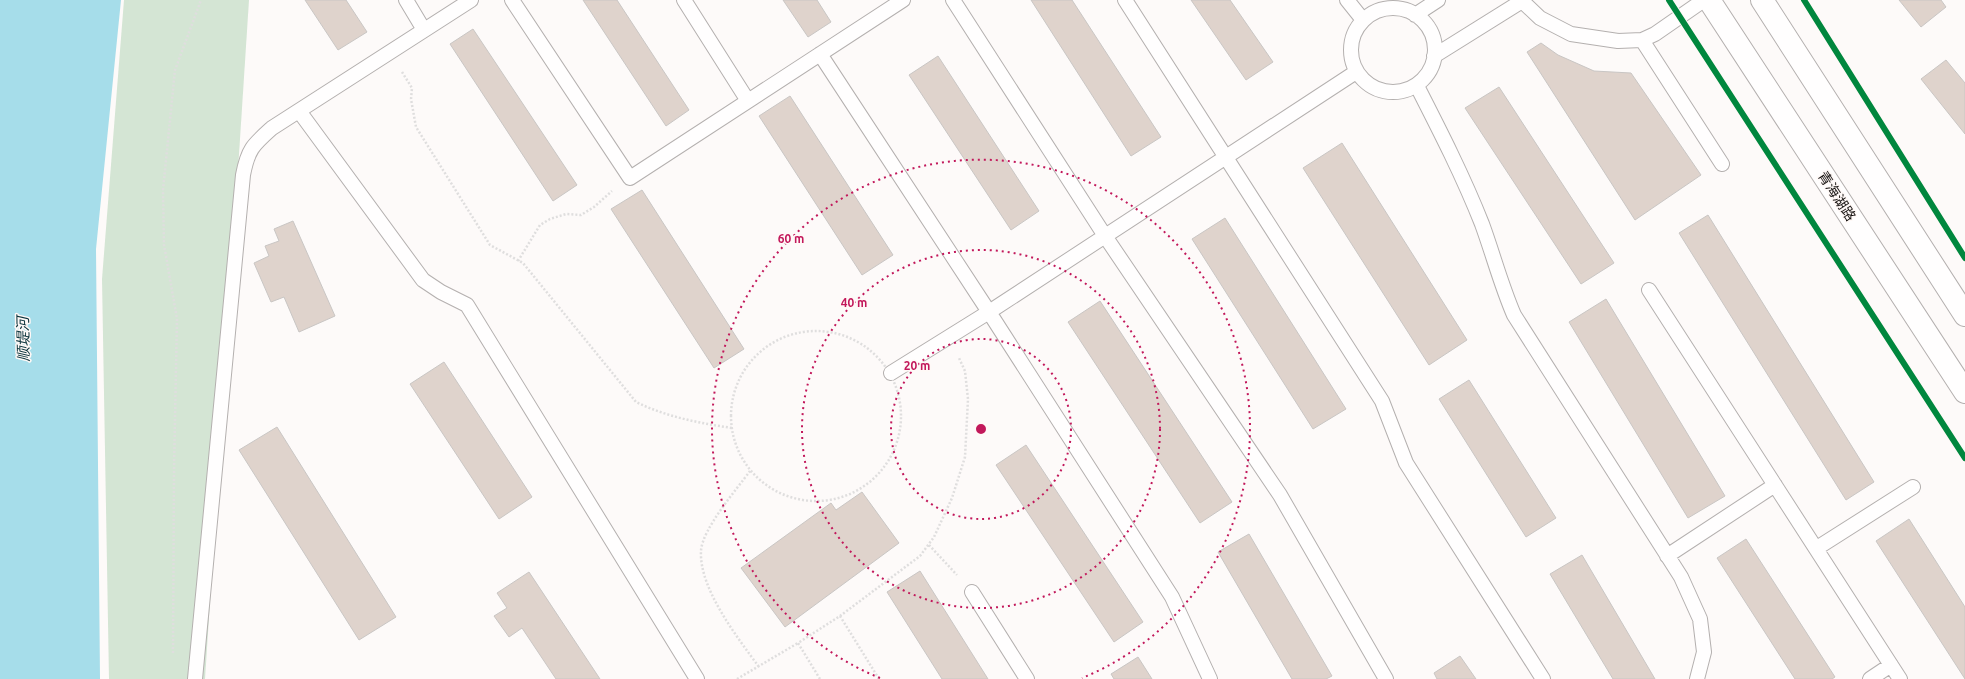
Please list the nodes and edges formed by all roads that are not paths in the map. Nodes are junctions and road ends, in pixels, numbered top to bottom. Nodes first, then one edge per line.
1 (406, 0) edge
2 (471, 0) edge
3 (512, 0) edge
4 (684, 0) edge
5 (903, 0) edge
6 (953, 0) edge
7 (1125, 0) edge
8 (1347, 0) edge
9 (1438, 0) edge
10 (1521, 0) edge
11 (1704, 0) edge
12 (1709, 0) edge
13 (1762, 0) edge
14 (885, 5) edge
15 (1415, 15) junction
16 (1363, 20) junction
17 (424, 30) junction
18 (1642, 40) junction
19 (820, 54) junction
20 (1434, 56) junction
21 (1356, 72) junction
22 (1417, 86) junction
23 (748, 101) junction
24 (299, 111) junction
25 (1226, 157) junction
26 (1722, 164) dead end
27 (1105, 236) junction
28 (1649, 290) dead end
29 (989, 312) junction
30 (1965, 315) edge
31 (891, 374) road end
32 (1965, 392) edge
33 (1776, 485) junction
34 (1913, 487) dead end
35 (1816, 548) junction
36 (1668, 556) junction
37 (972, 592) road end
38 (1891, 665) junction
39 (195, 679) edge
40 (697, 679) edge
41 (1027, 679) edge
42 (1210, 679) edge
43 (1386, 679) edge
44 (1543, 679) edge
45 (1697, 679) edge
46 (1870, 679) edge
47 (1900, 679) edge

1 - 17 lane
2 - 17 lane
3 - 23 lane
4 - 23 lane
5 - 14 lane
6 - 27 lane
7 - 25 lane
8 - 16 lane
9 - 15 lane
10 - 18 lane
10 - 20 lane
11 - 18 lane
12 - 32 main road, 青海湖路
13 - 30 main road
14 - 19 lane
15 - 16 lane
15 - 20 lane
16 - 21 lane
17 - 24 lane
18 - 26 lane
19 - 23 lane
19 - 29 lane
20 - 22 lane
21 - 22 lane
21 - 25 lane
22 - 36 lane
24 - 39 lane
24 - 40 lane
25 - 27 lane
25 - 44 lane
27 - 29 lane
27 - 43 lane
28 - 33 lane
29 - 31 lane
29 - 42 lane
33 - 35 lane
33 - 36 lane
34 - 35 lane
35 - 38 lane
36 - 45 lane
37 - 41 lane
38 - 46 lane
38 - 47 lane

